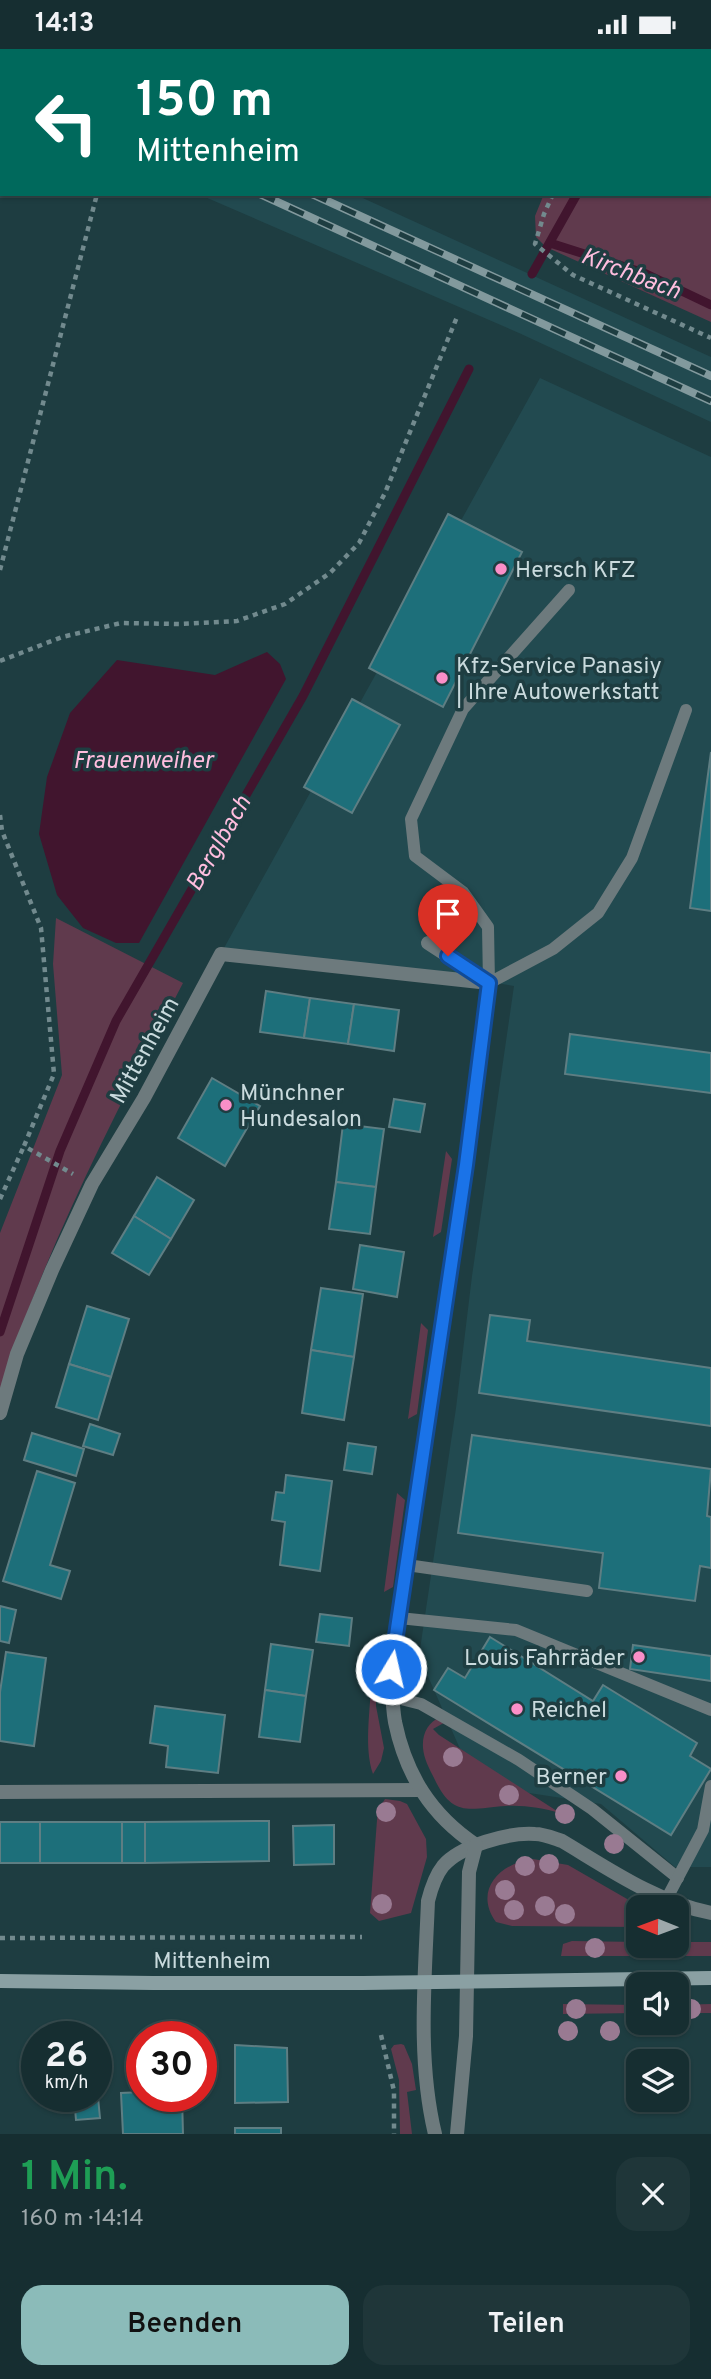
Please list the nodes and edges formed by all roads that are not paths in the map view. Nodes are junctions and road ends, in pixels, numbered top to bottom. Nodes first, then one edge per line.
1 (569, 590) dead end
2 (687, 710) dead end
3 (428, 943) dead end
4 (489, 983) junction
5 (0, 1413) edge
6 (407, 1565) junction
7 (587, 1591) dead end
8 (399, 1618) junction
9 (393, 1697) junction
10 (711, 1710) edge
11 (711, 1786) edge
12 (421, 1790) junction
13 (0, 1792) edge
14 (476, 1845) junction
15 (678, 1878) junction
16 (657, 1895) edge
17 (669, 1895) edge
18 (690, 1909) edge
19 (711, 1913) edge
20 (711, 1978) edge
21 (0, 1981) edge
22 (425, 1982) junction
23 (468, 1982) junction
24 (435, 2134) edge
25 (457, 2134) edge

1 - 4 lane
2 - 4 lane
3 - 4 street
4 - 5 street, Mittenheim
4 - 6 street
6 - 7 lane
6 - 8 street
8 - 9 street
8 - 10 lane
9 - 12 street
9 - 15 lane
11 - 15 lane
12 - 13 street
12 - 14 street
14 - 16 street
14 - 22 street
14 - 23 street
15 - 17 lane
18 - 19 street
20 - 23 main road, Mittenheim
21 - 22 main road, Mittenheim
22 - 23 main road, Mittenheim
22 - 24 street
23 - 25 street

